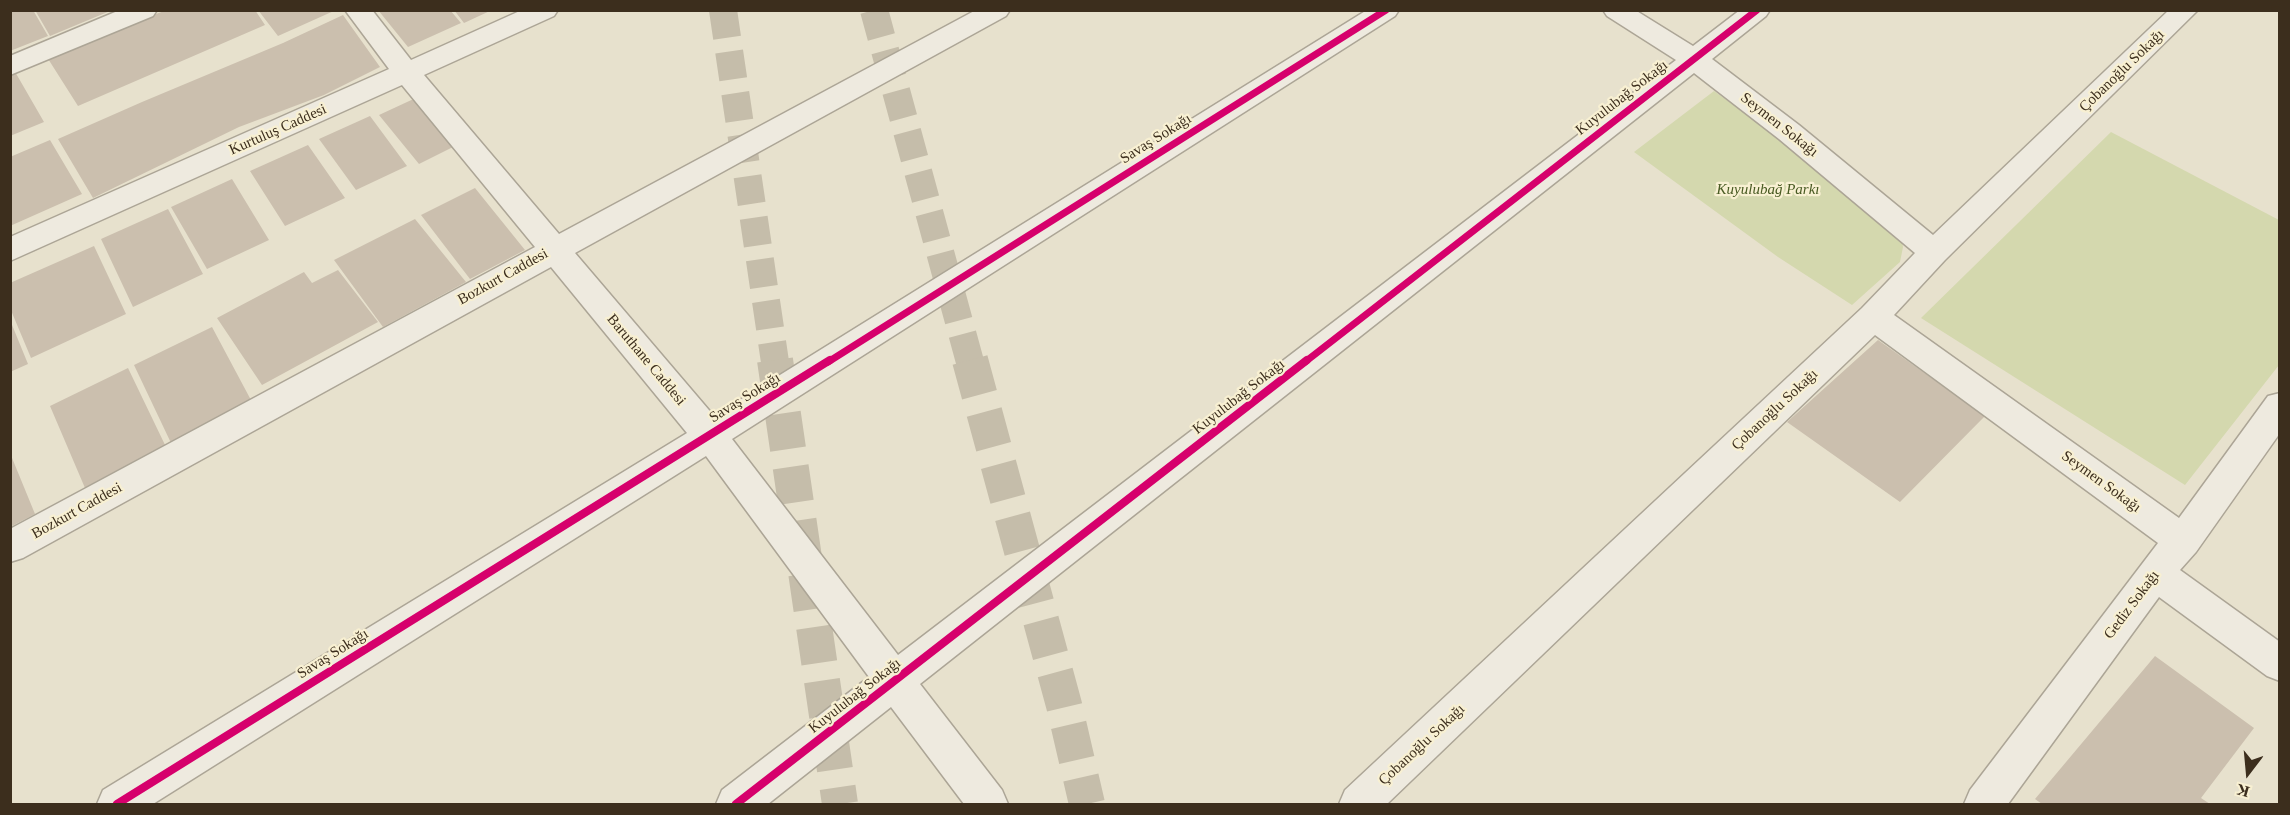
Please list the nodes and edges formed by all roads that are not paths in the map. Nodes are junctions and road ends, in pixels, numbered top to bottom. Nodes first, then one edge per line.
1 (144, 10) edge
2 (358, 10) edge
3 (545, 10) edge
4 (996, 10) edge
5 (1386, 10) edge
6 (1616, 10) edge
7 (1757, 10) edge
8 (2185, 10) edge
9 (1694, 59) junction
10 (10, 66) edge
11 (406, 72) junction
12 (554, 249) junction
13 (10, 250) edge
14 (1934, 252) junction
15 (1873, 317) junction
16 (2280, 406) edge
17 (710, 436) junction
18 (2183, 541) junction
19 (10, 547) edge
20 (2155, 573) junction
21 (2280, 664) edge
22 (895, 682) junction
23 (117, 804) edge
24 (736, 804) edge
25 (988, 804) edge
26 (1359, 804) edge
27 (1984, 804) edge

1 - 10 street
2 - 11 street, Baruthane Caddesi
3 - 11 street, Kurtuluş Caddesi
4 - 12 street, Bozkurt Caddesi
5 - 17 street, Savaş Sokağı
6 - 9 street, Seymen Sokağı
7 - 9 street, Kuyulubağ Sokağı
8 - 14 street, Çobanoğlu Sokağı
9 - 14 street, Seymen Sokağı
9 - 22 street, Kuyulubağ Sokağı
11 - 12 street, Baruthane Caddesi
11 - 13 street, Kurtuluş Caddesi
12 - 17 street, Baruthane Caddesi
12 - 19 street, Bozkurt Caddesi
14 - 15 street, Çobanoğlu Sokağı
15 - 18 street, Seymen Sokağı
15 - 26 street, Çobanoğlu Sokağı
16 - 18 street, Gediz Sokağı
17 - 22 street, Baruthane Caddesi
17 - 23 street, Savaş Sokağı
18 - 20 street, Gediz Sokağı
20 - 21 street
20 - 27 street, Gediz Sokağı
22 - 24 street, Kuyulubağ Sokağı
22 - 25 street, Baruthane Caddesi

